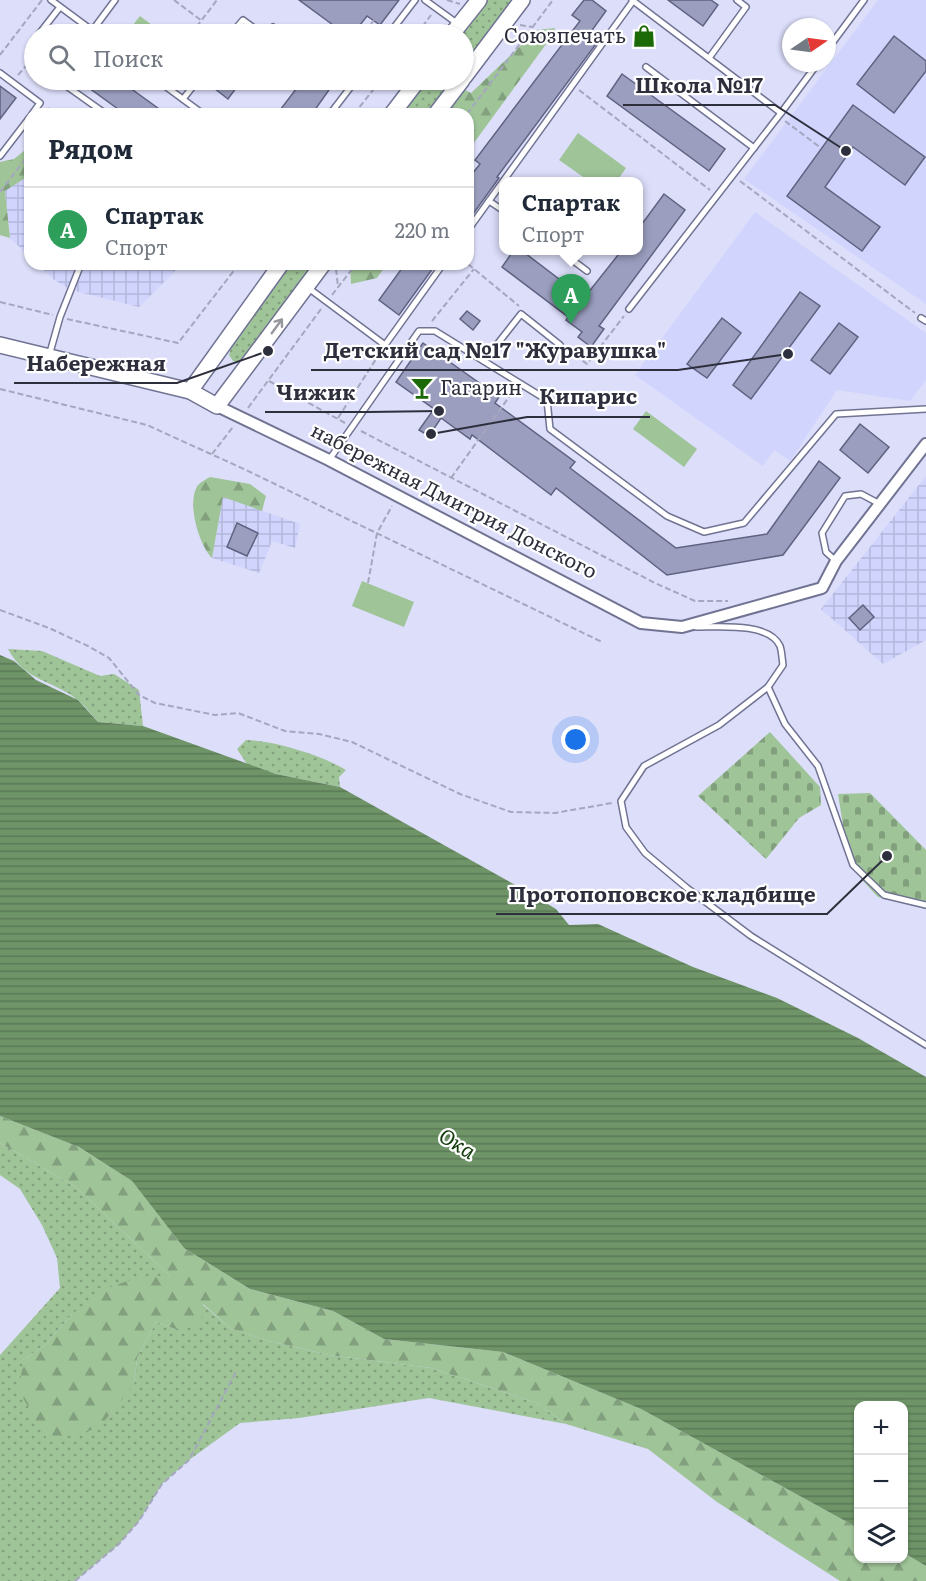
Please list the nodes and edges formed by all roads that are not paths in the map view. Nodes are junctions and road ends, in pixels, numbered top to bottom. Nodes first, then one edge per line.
1 (51, 0) edge
2 (115, 0) edge
3 (415, 0) edge
4 (425, 0) edge
5 (522, 0) edge
6 (632, 0) edge
7 (737, 0) edge
8 (864, 0) edge
9 (474, 5) edge
10 (60, 7) junction
11 (47, 24) edge
12 (82, 24) edge
13 (100, 24) edge
14 (397, 24) edge
15 (451, 24) edge
16 (460, 24) edge
17 (836, 38) edge
18 (709, 58) junction
19 (474, 63) edge
20 (646, 67) dead end
21 (811, 72) edge
22 (0, 73) edge
23 (72, 90) edge
24 (171, 90) edge
25 (190, 90) edge
26 (348, 90) edge
27 (410, 90) edge
28 (454, 90) edge
29 (183, 99) junction
30 (37, 108) edge
31 (98, 108) edge
32 (195, 108) edge
33 (335, 108) edge
34 (397, 108) edge
35 (440, 108) edge
36 (780, 115) junction
37 (24, 125) edge
38 (754, 148) junction
39 (0, 156) edge
40 (506, 177) edge
41 (499, 187) edge
42 (489, 201) junction
43 (499, 208) edge
44 (474, 222) edge
45 (566, 255) edge
46 (79, 270) edge
47 (277, 270) edge
48 (318, 270) edge
49 (439, 270) edge
50 (587, 271) dead end
51 (306, 286) junction
52 (629, 309) road end
53 (0, 345) edge
54 (561, 345) road end
55 (49, 357) junction
56 (484, 361) junction
57 (190, 392) junction
58 (217, 406) junction
59 (926, 410) edge
60 (926, 444) edge
61 (329, 460) junction
62 (878, 503) junction
63 (836, 561) junction
64 (682, 627) junction
65 (768, 687) junction
66 (926, 905) edge
67 (926, 1045) edge

1 - 10 lane
2 - 13 lane
3 - 14 lane
4 - 15 lane
5 - 19 street
6 - 18 lane
6 - 40 lane
7 - 18 lane
8 - 17 lane
9 - 16 street
10 - 11 lane
10 - 12 lane
18 - 36 lane
20 - 38 lane
21 - 36 lane
22 - 30 lane
23 - 31 lane
24 - 29 lane
25 - 29 lane
26 - 33 lane
27 - 34 street
28 - 35 street
29 - 32 lane
36 - 38 lane
37 - 39 lane
38 - 52 lane
41 - 42 lane
42 - 43 lane
42 - 44 lane
45 - 50 lane
46 - 55 lane
47 - 57 street
48 - 51 street
49 - 51 lane
58 -> 51 street
53 - 55 street, набережная Дмитрия Донского
54 - 56 lane
55 - 57 street, набережная Дмитрия Донского
56 - 59 lane
56 - 61 lane
57 - 58 street, набережная Дмитрия Донского
58 - 61 street, набережная Дмитрия Донского
60 - 62 street
61 - 64 street, набережная Дмитрия Донского
62 - 63 street
62 - 63 lane
63 - 64 street, набережная Дмитрия Донского
64 - 65 lane
65 - 66 lane
65 - 67 lane

